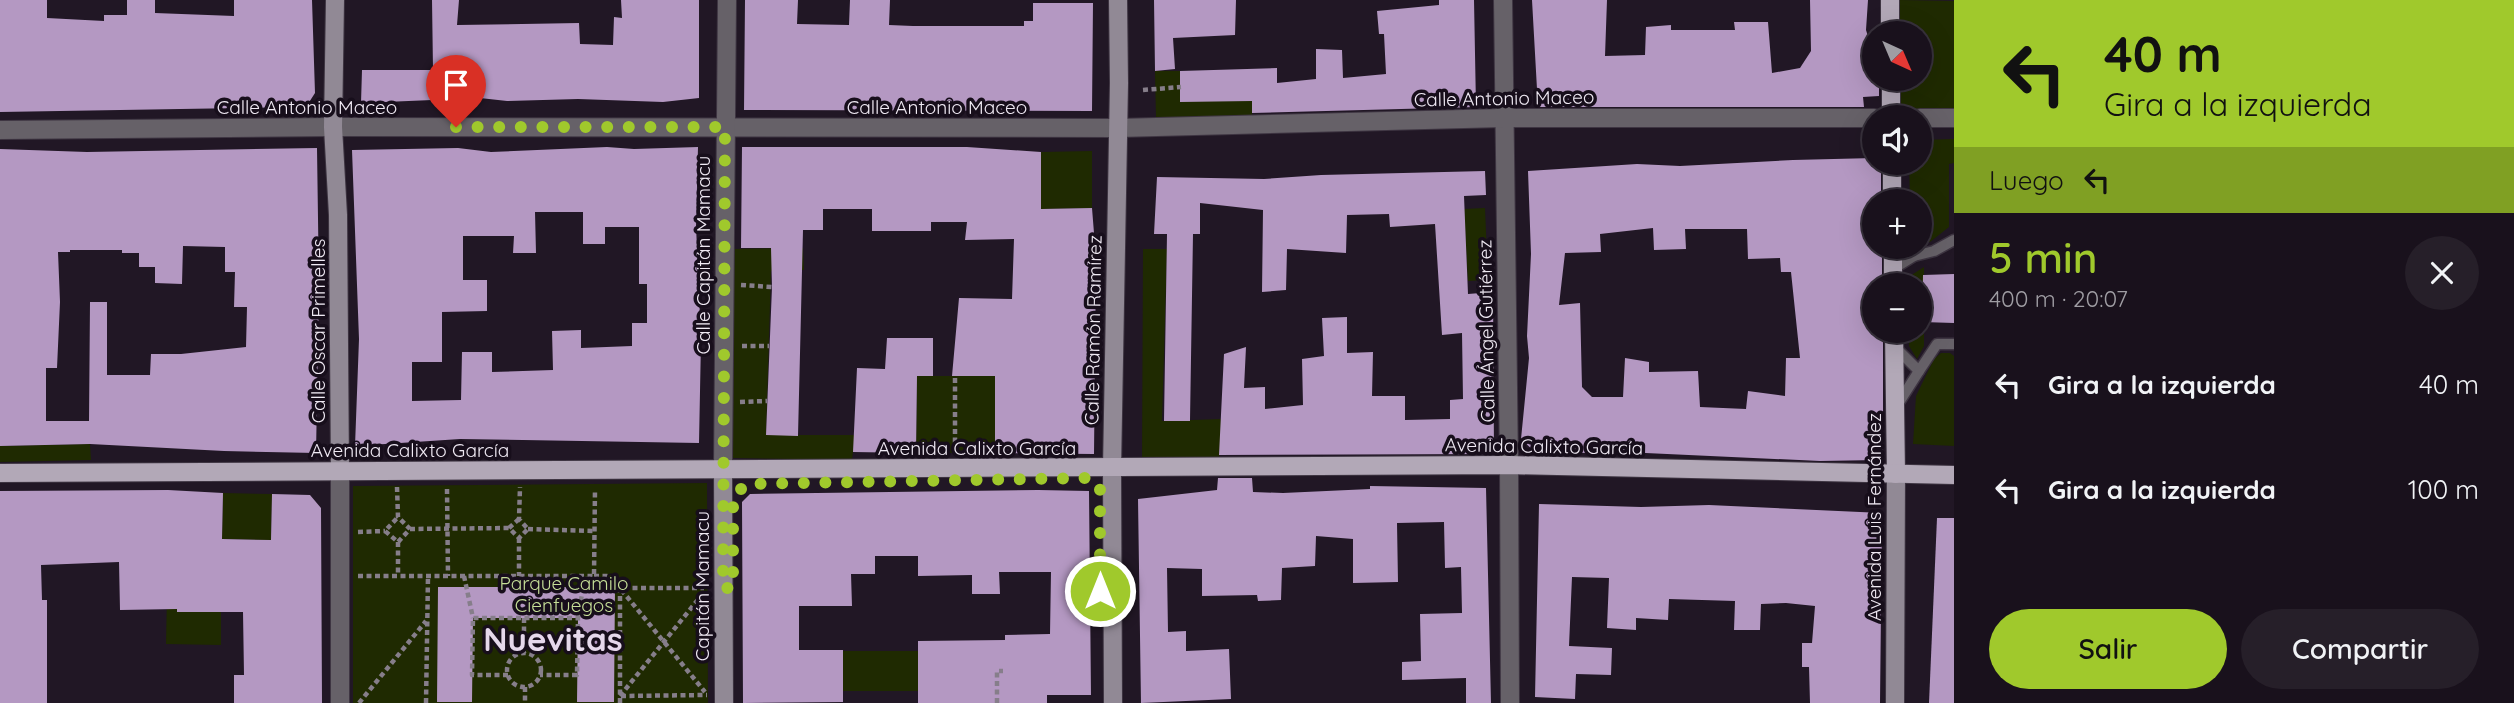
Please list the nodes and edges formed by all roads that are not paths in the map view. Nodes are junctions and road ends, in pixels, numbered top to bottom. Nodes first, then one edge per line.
1 (335, 0) edge
2 (727, 0) edge
3 (1118, 0) edge
4 (1503, 0) edge
5 (1890, 0) edge
6 (1890, 21) edge
7 (1503, 118) junction
8 (1862, 118) edge
9 (1932, 118) edge
10 (1954, 118) edge
11 (333, 127) junction
12 (725, 127) junction
13 (1118, 128) junction
14 (0, 130) edge
15 (1954, 240) edge
16 (1932, 252) edge
17 (1911, 259) edge
18 (1897, 273) edge
19 (1894, 343) edge
20 (1897, 343) edge
21 (1954, 344) edge
22 (1919, 371) junction
23 (1895, 409) junction
24 (1509, 466) junction
25 (723, 468) junction
26 (1112, 469) junction
27 (340, 471) junction
28 (0, 473) edge
29 (1896, 474) junction
30 (1952, 474) edge
31 (716, 699) edge
32 (340, 703) edge
33 (1113, 703) edge
34 (1510, 703) edge
35 (1895, 703) edge

1 - 11 street, Calle Oscar Primelles
2 - 12 street, Calle Capitán Mamacu
3 - 13 street, Calle Ramón Ramírez
4 - 7 street, Calle Ángel Gutiérrez
5 - 6 main road
7 - 8 street, Calle Antonio Maceo
7 - 13 street, Calle Antonio Maceo
7 - 24 street, Calle Ángel Gutiérrez
9 - 10 street
11 - 12 street, Calle Antonio Maceo
11 - 14 street, Calle Antonio Maceo
11 - 27 street, Calle Oscar Primelles
12 - 13 street, Calle Antonio Maceo
12 - 25 street, Calle Capitán Mamacu
13 - 26 street, Calle Ramón Ramírez
15 - 16 lane
17 - 18 lane
19 - 23 main road, Avenida Luis Fernández
20 - 22 lane
21 - 22 lane
22 - 23 lane
23 - 29 main road, Avenida Luis Fernández
24 - 26 main road, Avenida Calixto García
24 - 29 main road, Avenida Calixto García
24 - 34 street, Calle Ángel Gutiérrez
25 - 26 main road, Avenida Calixto García
25 - 27 main road, Avenida Calixto García
25 - 31 street, Capitán Mamacu
26 - 33 street, Calle Ramón Ramírez
27 - 28 main road, Avenida Calixto García
27 - 32 street, Calle Oscar Primelles
29 - 30 main road, Avenida Calixto García
29 - 35 street, Avenida Luis Fernández

